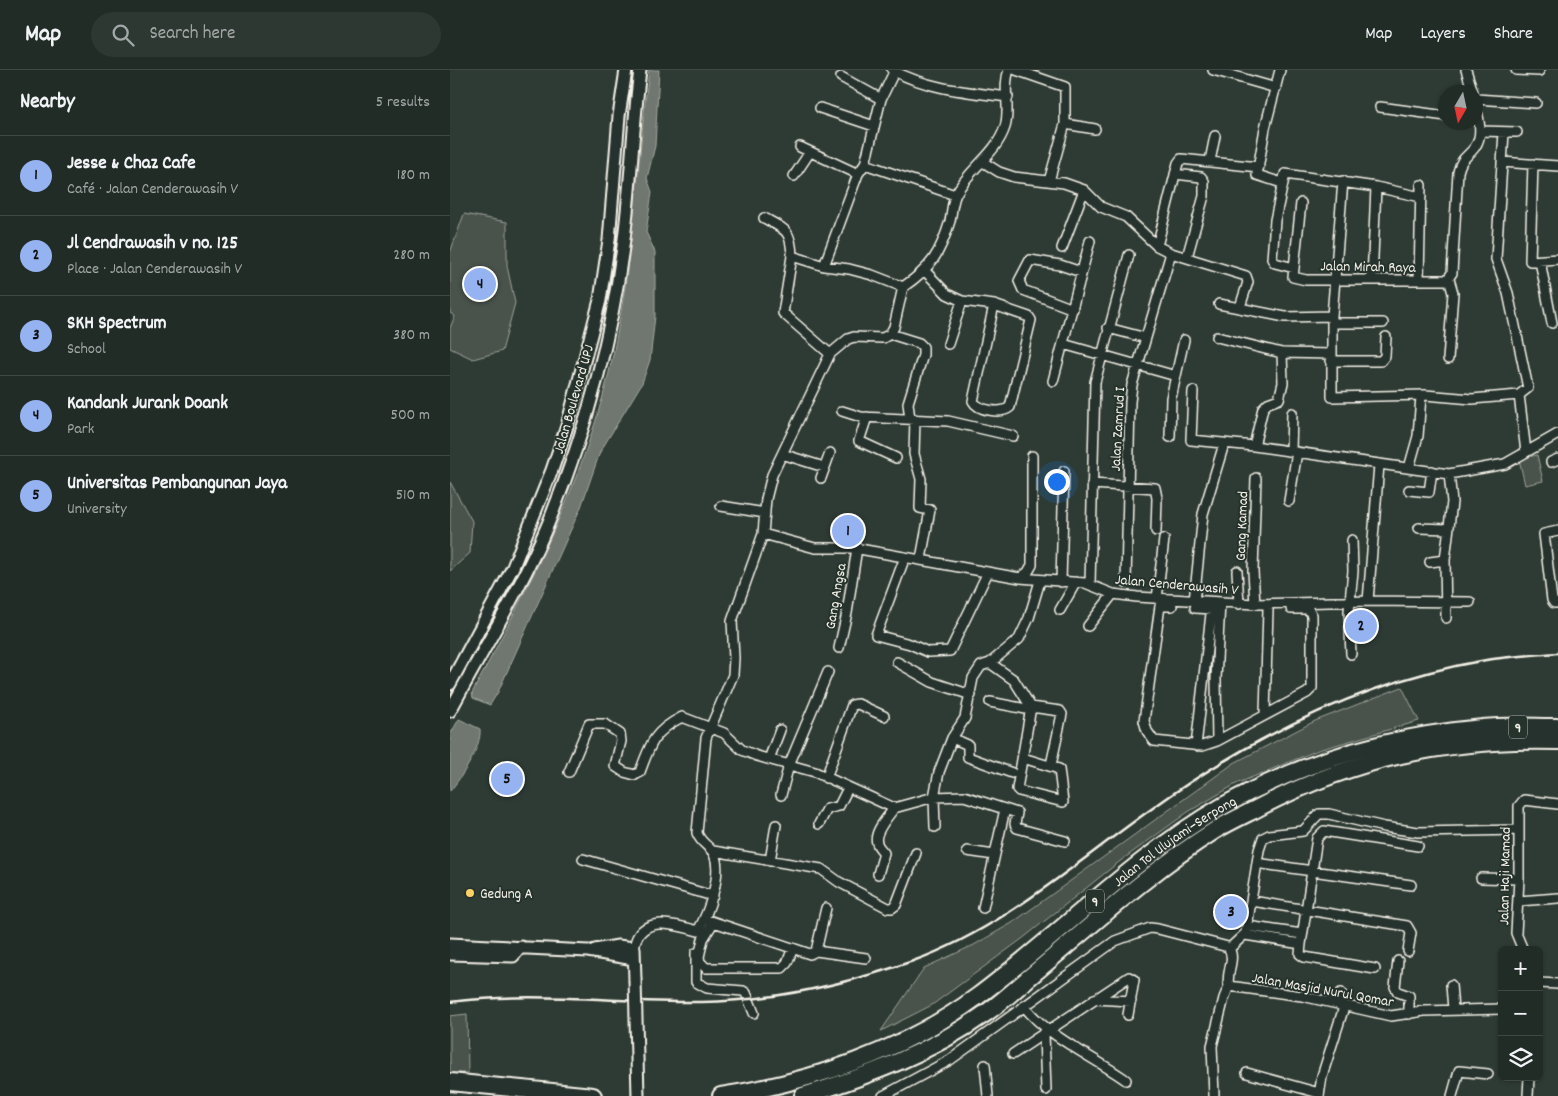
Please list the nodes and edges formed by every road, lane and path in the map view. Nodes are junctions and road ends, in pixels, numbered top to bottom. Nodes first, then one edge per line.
1 (626, 70) edge
2 (640, 70) edge
3 (894, 70) edge
4 (1008, 70) edge
5 (1016, 70) edge
6 (1213, 70) edge
7 (1280, 70) edge
8 (1466, 70) edge
9 (1516, 70) edge
10 (1540, 71) edge
11 (841, 77) dead end
12 (1470, 85) edge
13 (1276, 88) junction
14 (1008, 97) junction
15 (882, 99) junction
16 (1483, 99) edge
17 (1536, 103) dead end
18 (1380, 107) dead end
19 (820, 108) dead end
20 (1438, 115) edge
21 (1064, 124) junction
22 (874, 126) junction
23 (1095, 129) dead end
24 (1481, 131) joint
25 (1504, 132) junction
26 (1517, 132) dead end
27 (1215, 136) dead end
28 (800, 147) dead end
29 (810, 152) junction
30 (1210, 161) junction
31 (983, 162) junction
32 (1502, 162) junction
33 (865, 164) junction
34 (1534, 164) junction
35 (1558, 166) edge
36 (1259, 167) junction
37 (858, 174) junction
38 (1175, 174) junction
39 (794, 176) dead end
40 (1049, 181) junction
41 (1343, 181) junction
42 (1282, 183) junction
43 (1421, 185) dead end
44 (1376, 186) junction
45 (1084, 190) junction
46 (956, 195) junction
47 (1421, 197) junction
48 (1301, 203) dead end
49 (764, 218) dead end
50 (1090, 241) dead end
51 (1157, 246) junction
52 (1062, 248) dead end
53 (1171, 253) junction
54 (1129, 254) dead end
55 (792, 256) junction
56 (1187, 257) junction
57 (1558, 259) edge
58 (1540, 261) junction
59 (824, 266) junction
60 (1294, 268) junction
61 (925, 271) junction
62 (1081, 272) junction
63 (1335, 279) junction
64 (1372, 280) junction
65 (1419, 280) junction
66 (1445, 280) junction
67 (903, 287) junction
68 (962, 302) junction
69 (1219, 304) dead end
70 (994, 305) junction
71 (1240, 307) junction
72 (1073, 309) junction
73 (1332, 320) junction
74 (1383, 323) dead end
75 (1552, 323) dead end
76 (1108, 328) junction
77 (890, 334) junction
78 (1216, 336) dead end
79 (1146, 338) junction
80 (1386, 338) dead end
81 (1184, 340) dead end
82 (948, 344) dead end
83 (1064, 344) junction
84 (1282, 353) junction
85 (830, 354) junction
86 (1101, 355) junction
87 (1331, 358) junction
88 (1448, 359) dead end
89 (1138, 365) junction
90 (1176, 376) junction
91 (1053, 381) dead end
92 (1193, 391) dead end
93 (1519, 395) junction
94 (1420, 396) junction
95 (842, 411) dead end
96 (1292, 412) dead end
97 (867, 417) junction
98 (912, 419) junction
99 (1558, 435) edge
100 (1013, 436) dead end
101 (1170, 437) dead end
102 (1224, 444) junction
103 (1254, 446) junction
104 (1294, 451) junction
105 (1526, 452) junction
106 (830, 453) dead end
107 (782, 454) junction
108 (1032, 456) dead end
109 (896, 458) dead end
110 (1379, 465) junction
111 (824, 467) junction
112 (1409, 468) junction
113 (1064, 471) dead end
114 (1432, 471) junction
115 (1449, 474) junction
116 (821, 478) dead end
117 (1256, 478) dead end
118 (1092, 484) junction
119 (1128, 484) junction
120 (1409, 490) dead end
121 (1289, 501) dead end
122 (721, 506) dead end
123 (765, 513) junction
124 (1419, 528) dead end
125 (1448, 529) junction
126 (1156, 531) dead end
127 (1558, 531) edge
128 (764, 534) junction
129 (1164, 539) dead end
130 (1352, 540) dead end
131 (857, 548) junction
132 (905, 557) junction
133 (922, 559) junction
134 (1445, 560) junction
135 (1430, 562) dead end
136 (1558, 566) edge
137 (1548, 568) junction
138 (1237, 571) dead end
139 (988, 572) junction
140 (1020, 578) junction
141 (1040, 581) junction
142 (1061, 582) junction
143 (1076, 582) junction
144 (1126, 582) dead end
145 (1090, 584) junction
146 (1113, 594) junction
147 (1158, 599) junction
148 (1445, 600) junction
149 (1368, 601) junction
150 (1194, 602) junction
151 (1350, 602) junction
152 (1470, 602) dead end
153 (1558, 603) edge
154 (1239, 604) junction
155 (1255, 604) junction
156 (1216, 606) junction
157 (1268, 609) junction
158 (1060, 610) dead end
159 (1446, 618) dead end
160 (1088, 626) dead end
161 (1214, 634) junction
162 (839, 648) dead end
163 (1351, 654) dead end
164 (897, 662) dead end
165 (990, 663) junction
166 (828, 672) dead end
167 (1203, 678) junction
168 (1216, 679) junction
169 (450, 684) edge
170 (971, 695) junction
171 (453, 697) edge
172 (990, 702) dead end
173 (1031, 708) junction
174 (450, 711) edge
175 (1266, 714) junction
176 (884, 716) dead end
177 (710, 726) junction
178 (1558, 727) edge
179 (780, 730) dead end
180 (952, 738) junction
181 (1217, 741) junction
182 (1558, 741) edge
183 (1196, 746) junction
184 (1023, 758) junction
185 (769, 759) junction
186 (789, 765) junction
187 (1051, 765) junction
188 (569, 772) dead end
189 (1012, 773) dead end
190 (826, 778) junction
191 (848, 788) junction
192 (781, 795) dead end
193 (934, 797) junction
194 (1558, 804) edge
195 (894, 808) junction
196 (1005, 810) junction
197 (776, 824) dead end
198 (819, 824) dead end
199 (935, 827) dead end
200 (1519, 830) junction
201 (1065, 841) dead end
202 (1418, 846) dead end
203 (713, 851) junction
204 (967, 851) dead end
205 (916, 853) dead end
206 (994, 855) junction
207 (583, 859) dead end
208 (770, 861) junction
209 (1263, 864) dead end
210 (1312, 871) junction
211 (878, 874) dead end
212 (1481, 878) dead end
213 (1519, 879) junction
214 (1411, 886) dead end
215 (712, 896) junction
216 (1558, 898) edge
217 (1518, 901) junction
218 (1258, 902) dead end
219 (826, 908) dead end
220 (983, 908) dead end
221 (1306, 910) junction
222 (709, 921) junction
223 (698, 931) junction
224 (1246, 931) junction
225 (1302, 934) junction
226 (450, 944) edge
227 (1301, 944) junction
228 (1521, 946) edge
229 (521, 947) junction
230 (793, 948) junction
231 (1230, 948) junction
232 (816, 951) junction
233 (1408, 951) dead end
234 (634, 953) junction
235 (450, 954) edge
236 (866, 958) dead end
237 (1398, 961) dead end
238 (1375, 969) dead end
239 (1543, 983) edge
240 (1558, 984) edge
241 (1451, 985) dead end
242 (1230, 986) junction
243 (1341, 993) dead end
244 (1093, 999) junction
245 (1131, 1001) junction
246 (1024, 1006) junction
247 (1341, 1006) junction
248 (1453, 1009) junction
249 (1498, 1009) edge
250 (754, 1013) dead end
251 (1409, 1014) junction
252 (1128, 1015) dead end
253 (1047, 1032) junction
254 (1012, 1054) dead end
255 (985, 1065) dead end
256 (1247, 1073) dead end
257 (1488, 1074) dead end
258 (1126, 1080) dead end
259 (1529, 1081) edge
260 (450, 1082) edge
261 (1046, 1090) dead end
262 (1319, 1094) edge
263 (593, 1096) edge
264 (638, 1096) edge
265 (721, 1096) edge
266 (803, 1096) edge
267 (883, 1096) edge
268 (988, 1096) edge
269 (1214, 1096) edge
270 (1452, 1096) edge
271 (1528, 1096) edge

1 - 169 street, Jalan Boulevard UPJ
2 - 171 street, Jalan Boulevard UPJ
3 - 14 street
3 - 15 street
4 - 14 street
5 - 21 street
6 - 13 street
7 - 13 street
8 - 12 street
9 - 10 street
11 - 15 street
13 - 36 street
14 - 31 street
15 - 22 street
16 - 17 street
18 - 20 street
19 - 22 street
21 - 23 street
21 - 40 street
22 - 33 street
24 - 25 street
24 - 66 street
25 - 26 street
25 - 32 street
27 - 30 street
28 - 29 street
29 - 37 street
29 - 39 street
30 - 36 street
30 - 38 street
31 - 40 street
31 - 46 street
32 - 34 street
32 - 93 street
33 - 37 street
33 - 46 street
34 - 35 street
34 - 58 street
36 - 42 street
37 - 59 street
38 - 51 street
38 - 56 street
40 - 45 street
41 - 42 street
41 - 44 street
41 - 63 street
42 - 60 street
43 - 47 street
44 - 47 street
44 - 64 street
45 - 51 street
45 - 52 street
46 - 61 street
47 - 65 street
48 - 60 street
49 - 55 street
50 - 62 street
51 - 53 street
53 - 56 street
53 - 79 street, Jalan Zamrud I
54 - 76 street
55 - 59 street
55 - 85 street
56 - 71 street
57 - 58 street
58 - 75 street
59 - 67 street
60 - 63 street, Jalan Mirah Raya
61 - 67 street
61 - 68 street
62 - 72 street
62 - 72 street
63 - 64 street, Jalan Mirah Raya
63 - 73 street
64 - 65 street, Jalan Mirah Raya
65 - 66 street, Jalan Mirah Raya
66 - 88 street
67 - 77 street
68 - 70 street
68 - 82 street
69 - 71 street
70 - 70 street
71 - 73 street
72 - 83 street
73 - 74 street
73 - 87 street
76 - 79 street
76 - 86 street
77 - 85 street
77 - 98 street
78 - 84 street
79 - 89 street, Jalan Zamrud I
80 - 87 street
81 - 90 street
83 - 86 street
83 - 91 street
84 - 87 street
84 - 103 street
85 - 107 street
86 - 89 street
86 - 118 street
87 - 94 street
89 - 90 street
89 - 119 street, Jalan Zamrud I
90 - 101 street
92 - 102 street
93 - 94 street
93 - 105 street
94 - 112 street
95 - 97 street
96 - 104 street
97 - 98 street
97 - 109 street
98 - 100 street
98 - 133 street
99 - 105 street
102 - 103 street
102 - 150 street
103 - 104 street
104 - 110 street
104 - 121 street
105 - 115 street
106 - 111 street
107 - 111 street
107 - 123 street
108 - 140 street
110 - 112 street
110 - 149 street
111 - 116 street
112 - 114 street
113 - 142 street
114 - 115 street
114 - 120 street
115 - 125 street
117 - 155 street, Gang Kamad
118 - 119 street
118 - 145 street
119 - 126 street
119 - 144 street, Jalan Zamrud I
122 - 123 street
123 - 128 street
124 - 125 street
125 - 134 street
127 - 137 street
128 - 131 street, Jalan Cenderawasih V
128 - 177 street
129 - 147 street
130 - 151 street
131 - 132 street, Jalan Cenderawasih V
131 - 162 street, Gang Angsa
132 - 133 street, Jalan Cenderawasih V
132 - 139 street
133 - 139 street, Jalan Cenderawasih V
134 - 135 street
134 - 148 street
136 - 137 street
137 - 153 street
138 - 154 street
139 - 140 street, Jalan Cenderawasih V
140 - 141 street, Jalan Cenderawasih V
141 - 142 street, Jalan Cenderawasih V
141 - 165 street
142 - 143 street, Jalan Cenderawasih V
143 - 145 street, Jalan Cenderawasih V
143 - 158 street
145 - 146 street, Jalan Cenderawasih V
146 - 147 street, Jalan Cenderawasih V
146 - 160 street
147 - 150 street, Jalan Cenderawasih V
148 - 149 street, Jalan Cenderawasih V
148 - 152 street, Jalan Cenderawasih V
148 - 159 street
149 - 151 street, Jalan Cenderawasih V
150 - 156 street, Jalan Cenderawasih V
151 - 155 street, Jalan Cenderawasih V
151 - 163 street
154 - 155 street, Jalan Cenderawasih V
154 - 156 street, Jalan Cenderawasih V
156 - 157 street
156 - 161 street
156 - 183 street
157 - 175 street
157 - 175 street
161 - 167 street
161 - 168 street
164 - 170 street
165 - 170 street
165 - 173 street
166 - 186 street
167 - 168 street
167 - 183 street
168 - 181 street
170 - 180 street
171 - 174 street, Jalan Boulevard UPJ
172 - 173 street
173 - 184 street
173 - 187 street
175 - 181 street
176 - 190 street
177 - 185 street
177 - 188 street
177 - 203 street
178 - 265 highway, Jalan Tol Ulujami–Serpong / 9
179 - 185 street
180 - 189 street
180 - 193 street
181 - 183 street
182 - 266 highway, Jalan Tol Ulujami–Serpong / 9
184 - 187 street
184 - 187 street
185 - 186 street
186 - 190 street
186 - 192 street
190 - 191 street
191 - 195 street
191 - 198 street
193 - 195 street
193 - 196 street
193 - 199 street
194 - 200 street, Jalan Haji Mamad
195 - 211 street
196 - 201 street
196 - 206 street
197 - 208 street
200 - 213 street, Jalan Haji Mamad
200 - 224 street
202 - 210 street
203 - 208 street
203 - 215 street
204 - 206 street
205 - 208 street
206 - 220 street
207 - 215 street
209 - 210 street
210 - 214 street
210 - 221 street
212 - 213 street
213 - 217 street, Jalan Haji Mamad
215 - 222 street
216 - 217 street
217 - 228 street, Jalan Haji Mamad
218 - 221 street
219 - 232 street
221 - 225 street
221 - 233 street
222 - 223 street
222 - 230 street
222 - 230 street
223 - 234 street
223 - 250 street
224 - 225 street
224 - 227 street
224 - 231 street
225 - 227 street
226 - 229 street
227 - 238 street
229 - 234 street
229 - 235 street
230 - 232 street
231 - 242 street
231 - 246 street
232 - 236 street
234 - 264 street, bridge
237 - 251 street
239 - 240 street
241 - 248 street
242 - 247 street, Jalan Masjid Nurul Qomar
242 - 269 street
243 - 247 street
244 - 245 street
244 - 245 street
244 - 253 street
245 - 252 street
246 - 253 street
246 - 267 street
247 - 251 street, Jalan Masjid Nurul Qomar
247 - 262 street
248 - 249 street, Jalan Masjid Nurul Qomar
248 - 251 street, Jalan Masjid Nurul Qomar
253 - 254 street
253 - 258 street
253 - 261 street
255 - 268 street
256 - 262 street
257 - 270 street
259 - 271 street
260 - 263 highway

